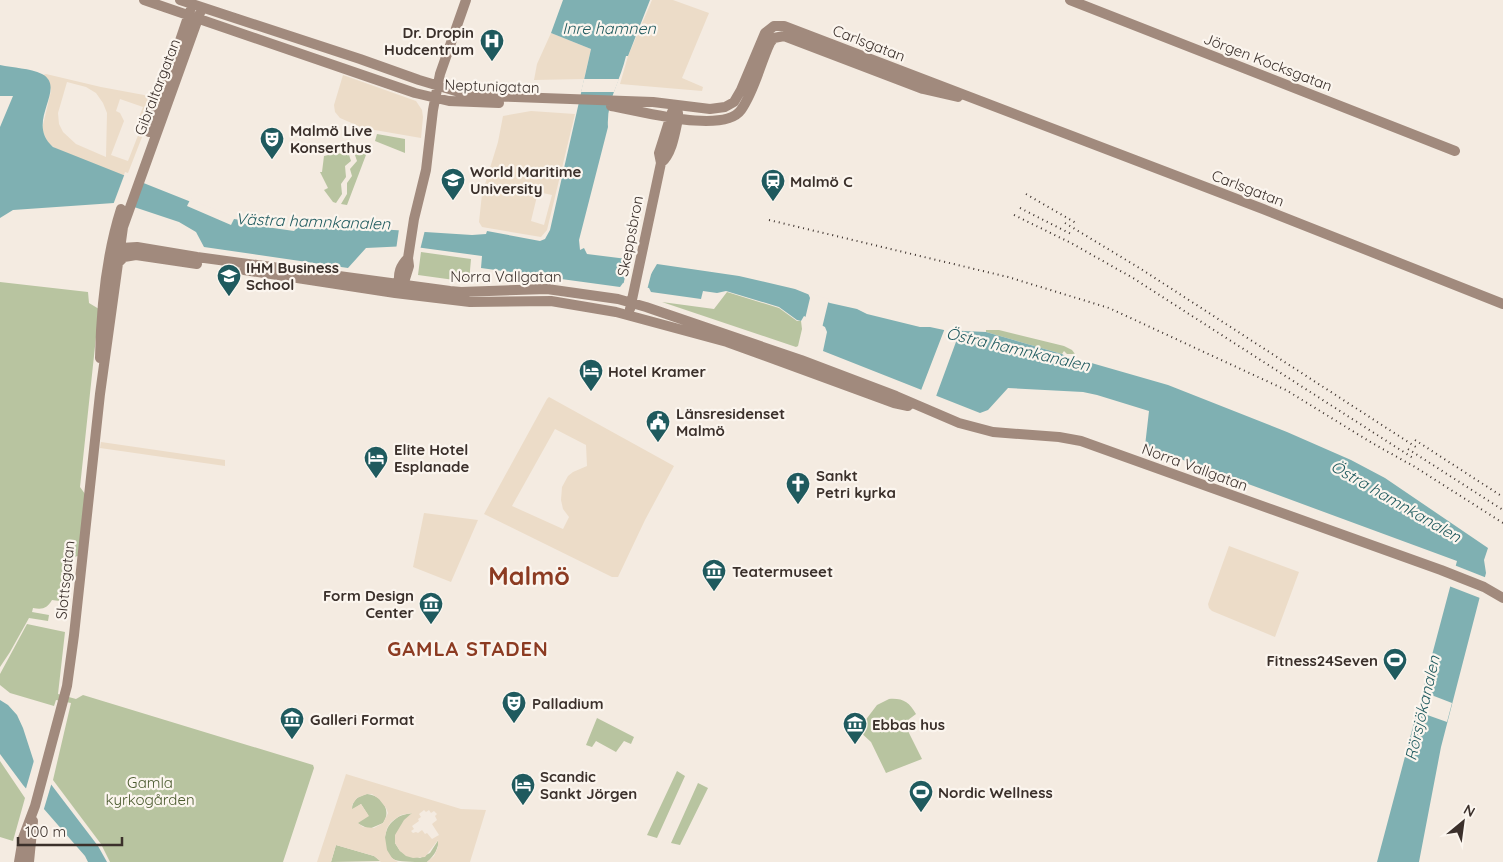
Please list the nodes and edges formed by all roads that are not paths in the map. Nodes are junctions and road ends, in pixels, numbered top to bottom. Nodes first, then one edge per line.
1 (144, 0) edge
2 (180, 0) edge
3 (466, 0) edge
4 (1070, 0) edge
5 (197, 6) junction
6 (193, 18) junction
7 (774, 26) joint
8 (774, 38) joint
9 (438, 86) junction
10 (435, 98) junction
11 (579, 101) junction
12 (981, 102) junction
13 (612, 103) junction
14 (676, 105) junction
15 (674, 118) junction
16 (1455, 151) dead end
17 (118, 241) junction
18 (136, 251) junction
19 (113, 263) junction
20 (397, 288) junction
21 (631, 303) junction
22 (1503, 304) edge
23 (628, 315) junction
24 (923, 408) junction
25 (1484, 587) junction
26 (1503, 592) edge
27 (1503, 598) edge
28 (35, 806) junction
29 (19, 862) edge
30 (29, 862) edge

1 - 6 street, Neptunigatan
2 - 5 street, Neptunigatan
3 - 9 street
4 - 16 street, Jörgen Kocksgatan
5 - 6 street, Gibraltargatan
5 - 9 street, Neptunigatan
6 - 10 street, Neptunigatan
6 - 17 street, Gibraltargatan
7 - 12 street, Carlsgatan
7 - 14 street, Neptunigatan
8 - 12 street, Carlsgatan
8 - 15 street, Neptunigatan
9 - 10 street
9 - 11 street, Neptunigatan
10 - 11 street, Neptunigatan
10 - 20 street
11 - 13 street, Neptunigatan
12 - 22 street, Carlsgatan
13 - 14 street, Neptunigatan
13 - 15 street, Neptunigatan
14 - 15 street, Skeppsbron
15 - 21 street, Skeppsbron
17 - 18 street
17 - 19 street
18 - 19 street
18 - 20 street, Norra Vallgatan
19 - 28 street, Slottsgatan
20 - 21 street, Norra Vallgatan
20 - 23 street, Norra Vallgatan
21 - 23 street, Skeppsbron
21 - 24 street, Norra Vallgatan
23 - 24 street, Norra Vallgatan
24 - 25 street, Norra Vallgatan
25 - 26 street
25 - 27 street
28 - 29 street
28 - 30 street

